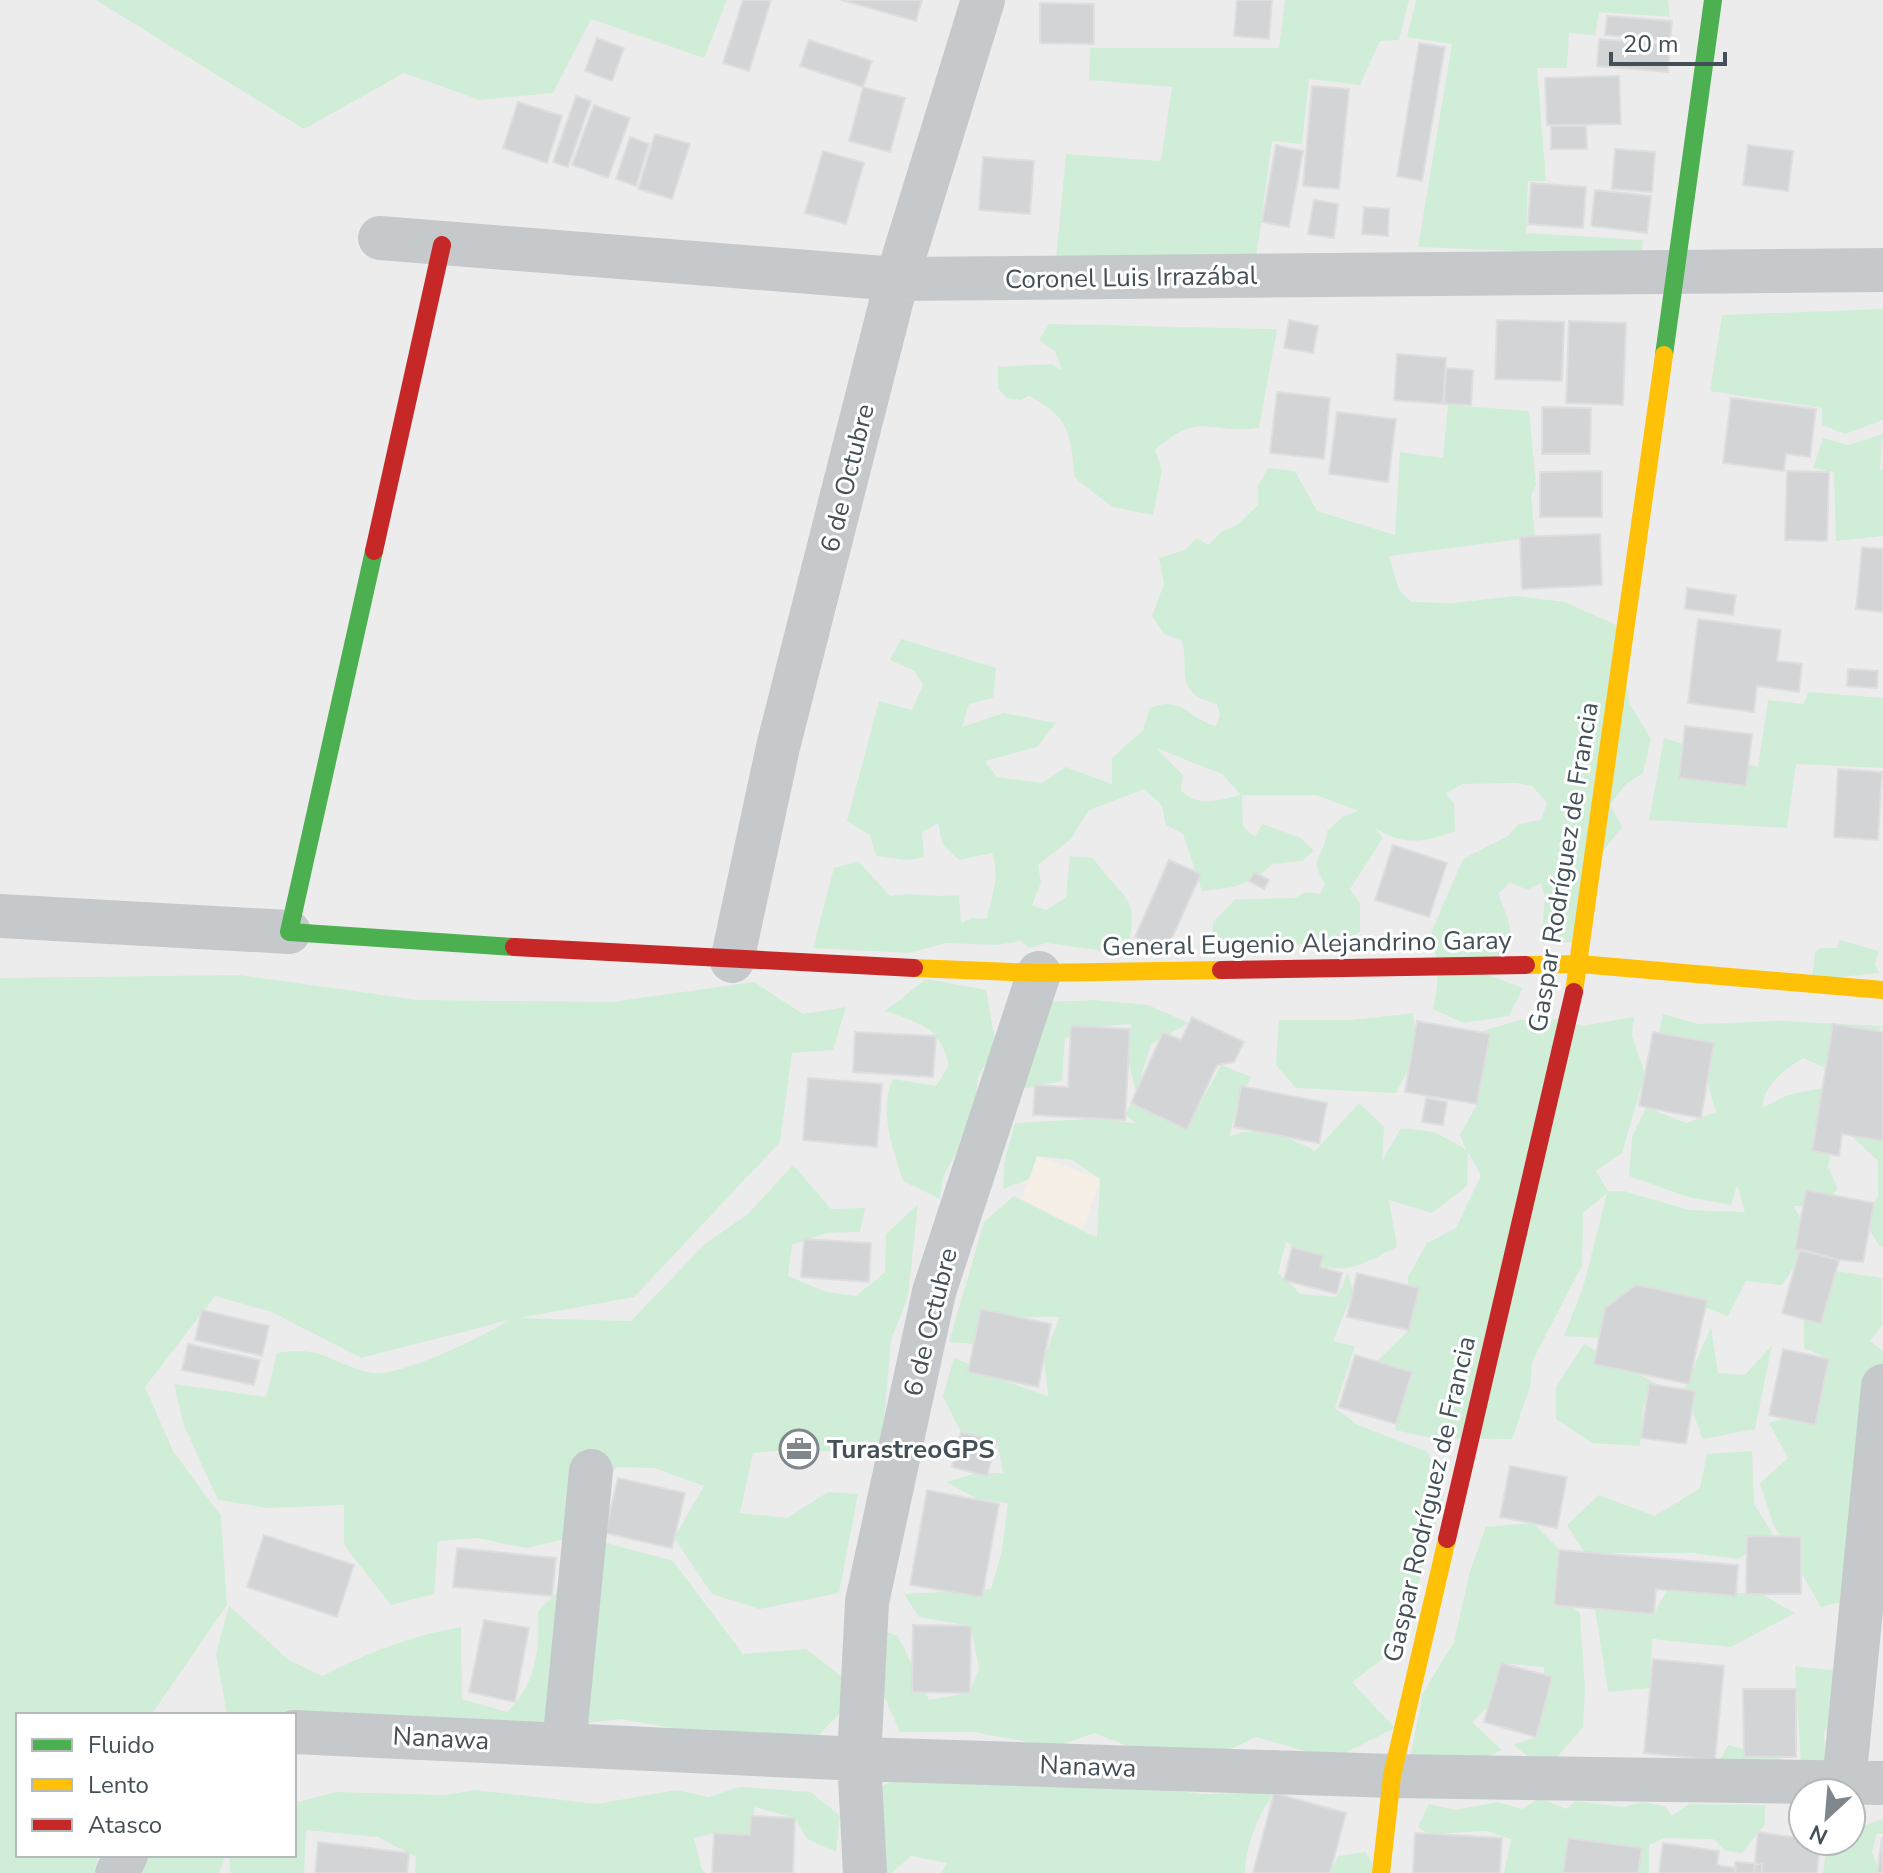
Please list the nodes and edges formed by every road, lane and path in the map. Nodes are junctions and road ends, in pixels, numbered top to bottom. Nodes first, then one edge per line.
1 (983, 0) edge
2 (1713, 0) edge
3 (380, 238) dead end
4 (442, 245) junction
5 (1883, 270) edge
6 (1678, 271) junction
7 (897, 279) junction
8 (0, 916) edge
9 (289, 932) junction
10 (732, 961) junction
11 (1580, 964) junction
12 (1039, 973) junction
13 (1883, 990) edge
14 (1883, 1386) edge
15 (591, 1471) dead end
16 (296, 1732) edge
17 (564, 1745) junction
18 (859, 1759) junction
19 (1392, 1776) junction
20 (1864, 1777) edge
21 (1787, 1782) edge
22 (865, 1873) edge
23 (1381, 1873) edge

1 - 7 street, 6 de Octubre
2 - 6 street, Gaspar Rodríguez de Francia
3 - 4 street, Coronel Luis Irrazábal
4 - 7 street, Coronel Luis Irrazábal
4 - 9 street
5 - 6 street, Coronel Luis Irrazábal
6 - 7 street, Coronel Luis Irrazábal
6 - 11 street, Gaspar Rodríguez de Francia
7 - 10 street, 6 de Octubre
8 - 9 street
9 - 10 street, General Eugenio Alejandrino Garay
10 - 12 street, General Eugenio Alejandrino Garay
11 - 12 street, General Eugenio Alejandrino Garay
11 - 13 street, General Eugenio Alejandrino Garay
11 - 19 street, Gaspar Rodríguez de Francia
12 - 18 street, 6 de Octubre
14 - 20 street
15 - 17 street
16 - 17 street, Nanawa
17 - 18 street, Nanawa
18 - 19 street, Nanawa
18 - 22 street, 6 de Octubre
19 - 21 street, Nanawa
19 - 23 street, Gaspar Rodríguez de Francia

